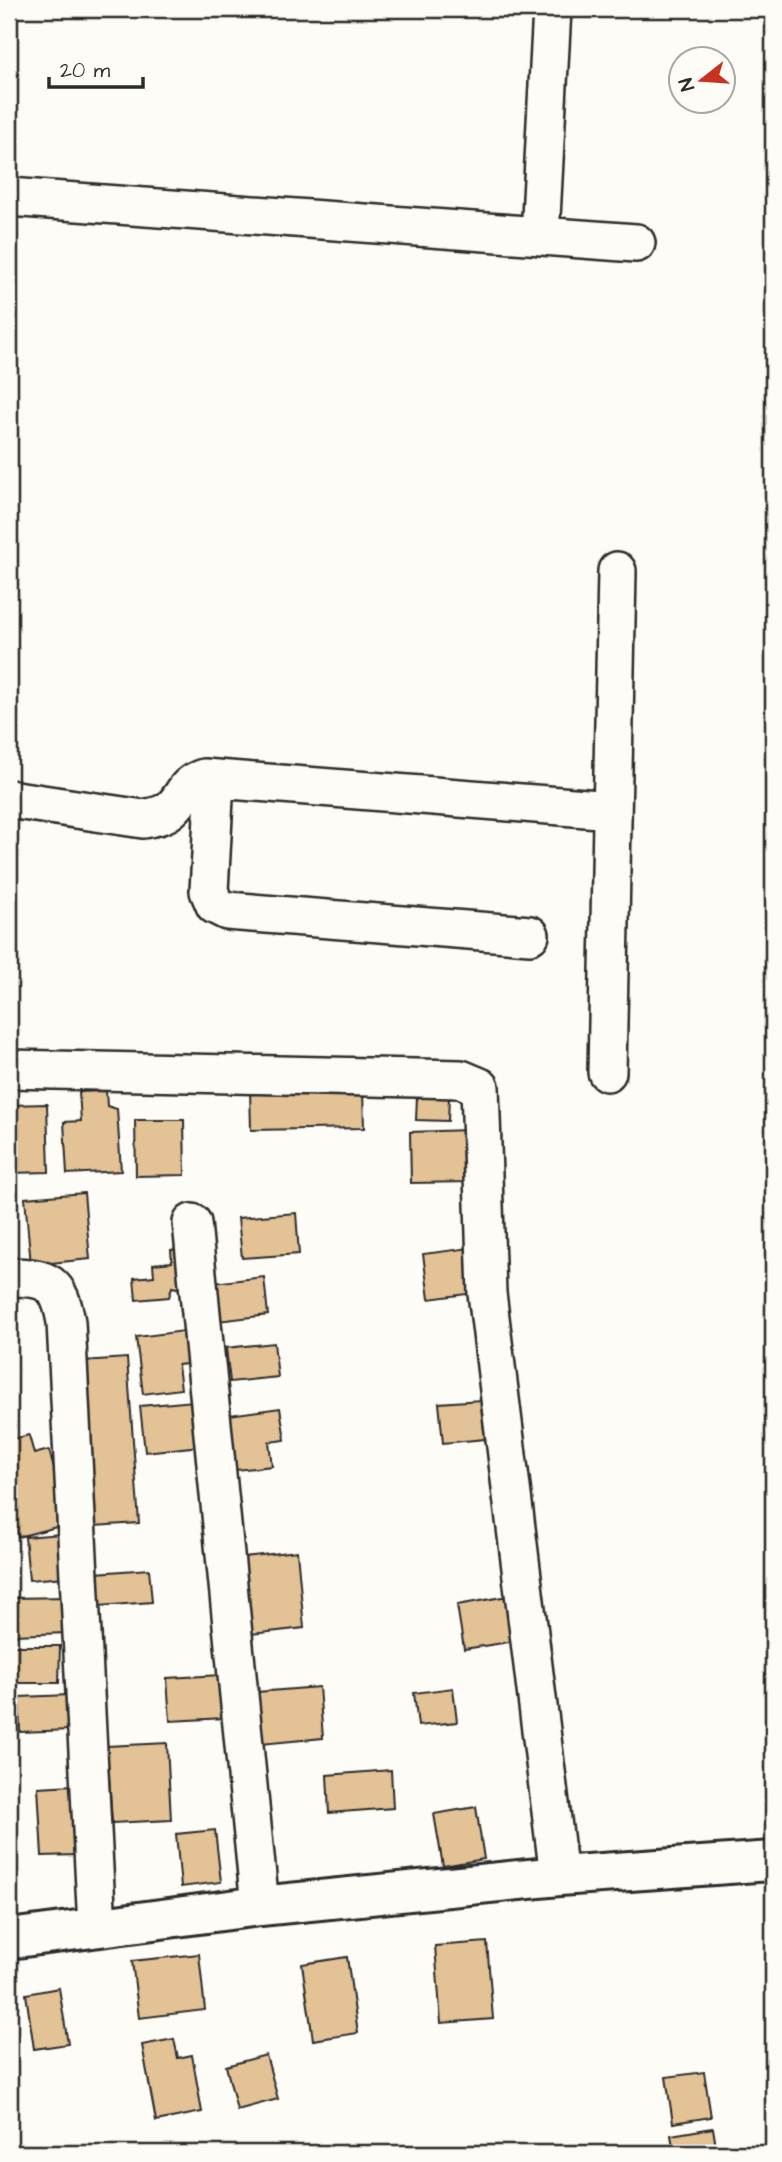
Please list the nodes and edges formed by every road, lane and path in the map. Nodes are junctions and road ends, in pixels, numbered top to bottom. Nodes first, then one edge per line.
1 (552, 9) edge
2 (9, 197) edge
3 (540, 236) junction
4 (636, 243) dead end
5 (617, 571) dead end
6 (215, 780) junction
7 (9, 799) edge
8 (612, 810) junction
9 (530, 934) dead end
10 (9, 1069) edge
11 (607, 1072) dead end
12 (192, 1223) dead end
13 (9, 1277) edge
14 (773, 1861) edge
15 (559, 1876) junction
16 (260, 1906) junction
17 (97, 1927) junction
18 (9, 1939) edge

1 - 3 street
2 - 3 street
3 - 4 street
5 - 8 street
6 - 7 street
6 - 8 street
6 - 9 street
8 - 11 street
10 - 15 street
12 - 16 street
13 - 17 street
14 - 15 street
15 - 16 street
16 - 17 street
17 - 18 street

